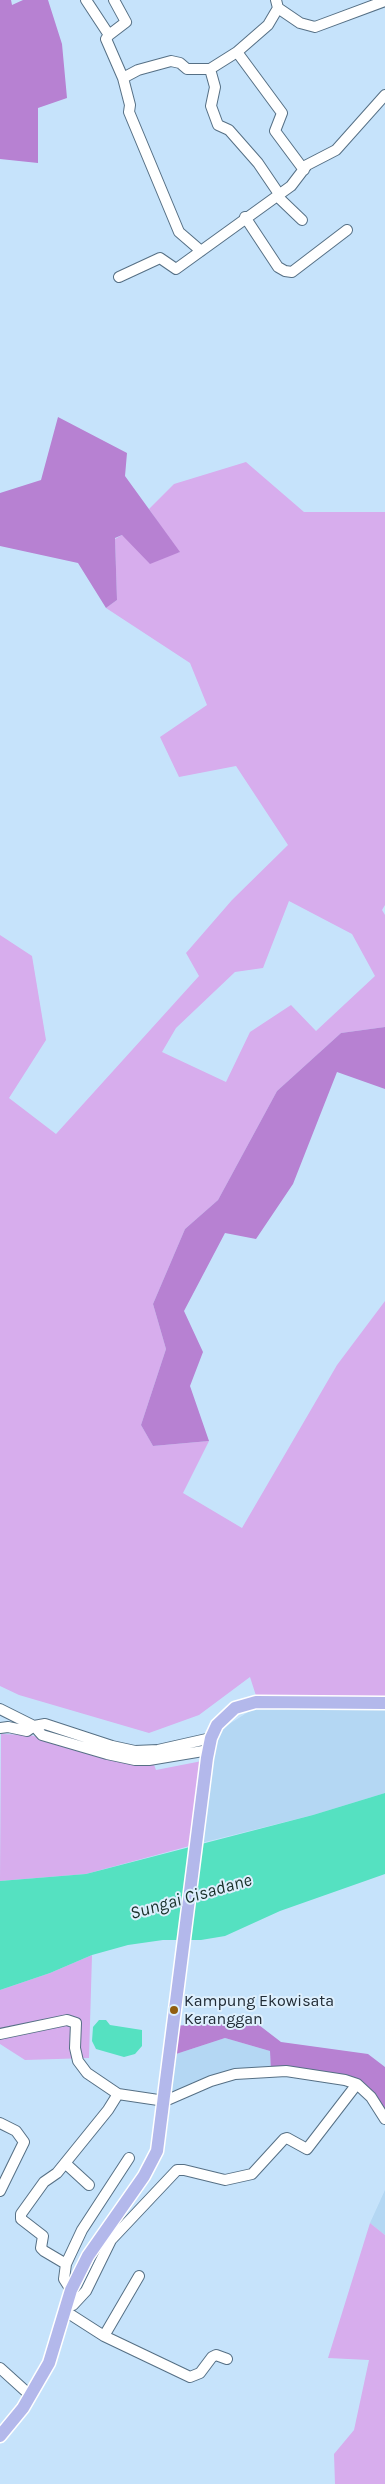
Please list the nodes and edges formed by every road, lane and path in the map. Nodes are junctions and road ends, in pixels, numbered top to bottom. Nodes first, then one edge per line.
1 (86, 0) edge
2 (114, 0) edge
3 (385, 1) edge
4 (277, 4) edge
5 (109, 36) junction
6 (237, 52) junction
7 (210, 69) junction
8 (122, 78) junction
9 (385, 95) edge
10 (304, 170) junction
11 (278, 195) junction
12 (245, 217) junction
13 (302, 220) dead end
14 (347, 230) dead end
15 (201, 251) junction
16 (119, 277) dead end
17 (385, 1703) edge
18 (0, 1709) edge
19 (34, 1726) junction
20 (0, 1728) edge
21 (209, 1749) junction
22 (0, 2034) edge
23 (357, 2084) junction
24 (118, 2094) junction
25 (166, 2101) junction
26 (385, 2119) edge
27 (0, 2123) edge
28 (129, 2158) dead end
29 (65, 2163) junction
30 (89, 2185) dead end
31 (0, 2191) edge
32 (66, 2264) junction
33 (139, 2276) dead end
34 (71, 2290) junction
35 (66, 2309) junction
36 (104, 2336) junction
37 (227, 2359) dead end
38 (0, 2368) edge
39 (30, 2396) junction
40 (0, 2436) edge

1 - 5 street
2 - 5 street
3 - 4 street
4 - 6 street
5 - 8 street
6 - 7 street
6 - 10 street
7 - 8 street
7 - 11 street
8 - 15 street
9 - 10 street
10 - 11 street
11 - 12 street
11 - 13 street
12 - 14 street
12 - 15 street
15 - 16 street
17 - 21 main road
18 - 19 street
19 - 20 street
19 - 21 street
21 - 25 main road
22 - 24 street
23 - 25 street
23 - 26 street
23 - 35 street
24 - 25 street
24 - 29 street
25 - 34 main road
27 - 31 street
28 - 32 street
29 - 30 street
29 - 32 street
32 - 34 street
33 - 36 street
34 - 35 main road
35 - 36 street
35 - 39 main road
36 - 37 street
38 - 39 street
39 - 40 main road

